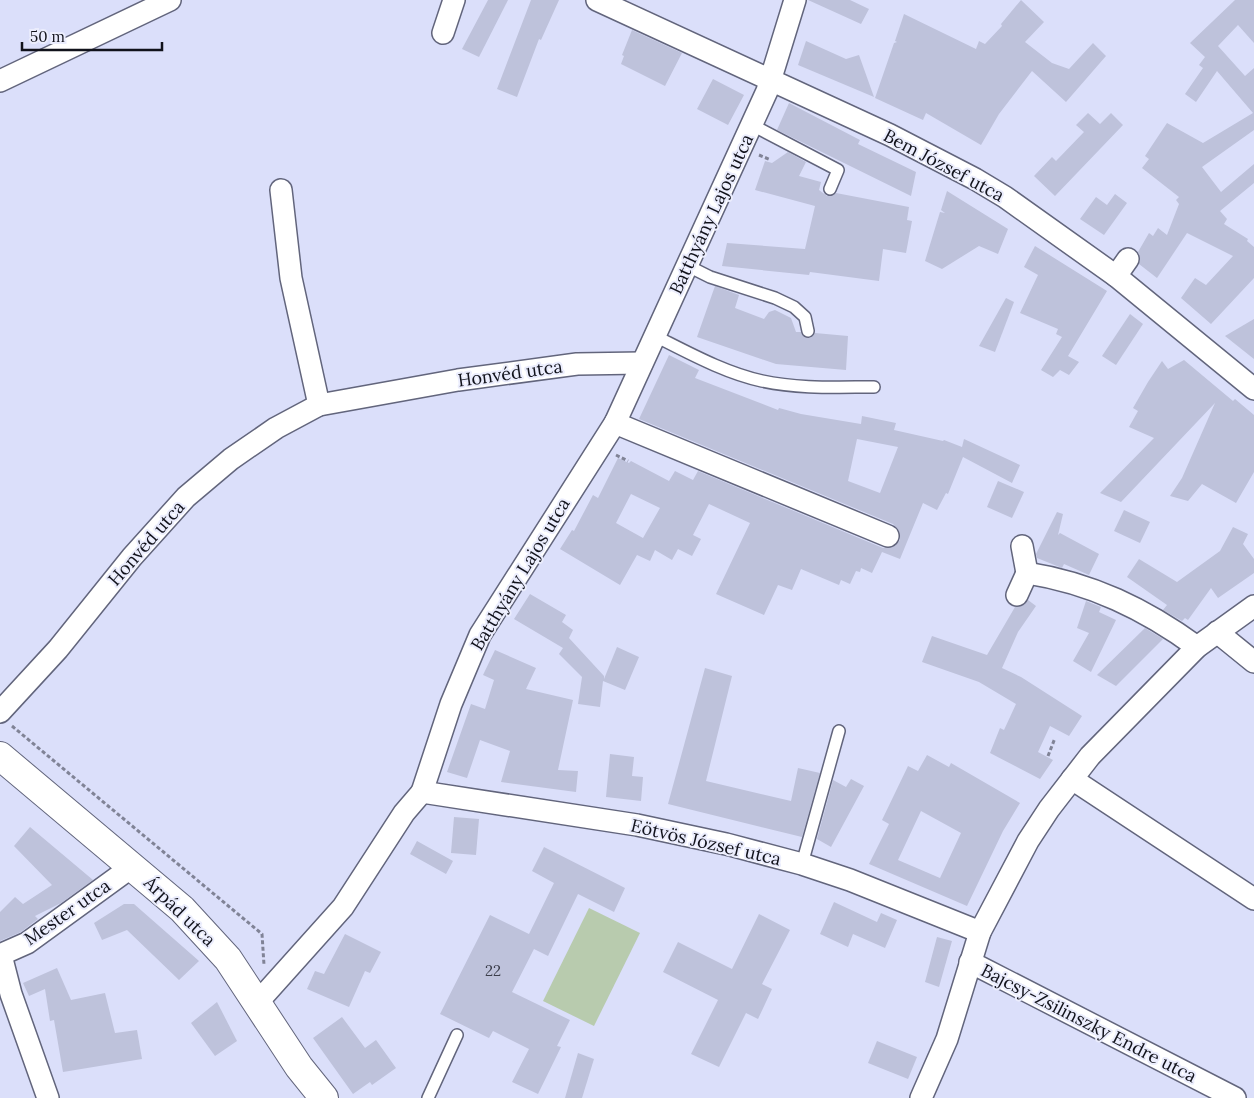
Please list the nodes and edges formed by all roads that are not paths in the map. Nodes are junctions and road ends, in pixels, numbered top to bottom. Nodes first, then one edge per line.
1 (170, 0) edge
2 (454, 0) edge
3 (597, 0) edge
4 (795, 0) edge
5 (443, 33) dead end
6 (771, 79) junction
7 (0, 81) edge
8 (752, 125) junction
9 (830, 189) dead end
10 (281, 190) dead end
11 (688, 266) junction
12 (808, 331) dead end
13 (655, 336) junction
14 (642, 364) junction
15 (874, 387) dead end
16 (1254, 389) edge
17 (319, 405) junction
18 (615, 423) junction
19 (888, 536) dead end
20 (1022, 546) dead end
21 (1027, 573) junction
22 (1017, 595) dead end
23 (1254, 606) edge
24 (1217, 632) junction
25 (1197, 647) junction
26 (1254, 662) edge
27 (0, 712) edge
28 (839, 731) dead end
29 (0, 756) edge
30 (1072, 780) junction
31 (422, 792) junction
32 (802, 864) junction
33 (132, 866) junction
34 (1254, 899) edge
35 (980, 932) junction
36 (0, 955) edge
37 (970, 962) junction
38 (257, 1003) junction
39 (457, 1034) dead end
40 (48, 1098) edge
41 (324, 1098) edge
42 (428, 1098) edge
43 (922, 1098) edge
44 (1235, 1098) edge

1 - 7 street
2 - 5 street
3 - 6 street, Bem József utca
4 - 6 street, Batthyány Lajos utca
6 - 8 street, Batthyány Lajos utca
6 - 16 street, Bem József utca
8 - 9 lane
8 - 11 street, Batthyány Lajos utca
10 - 17 street
11 - 12 lane
11 - 13 street, Batthyány Lajos utca
13 - 14 street, Batthyány Lajos utca
13 - 15 lane
14 - 17 street, Honvéd utca
14 - 18 street, Batthyány Lajos utca
17 - 27 street, Honvéd utca
18 - 19 street
18 - 31 street, Batthyány Lajos utca
20 - 21 street
21 - 22 street
21 - 25 street
23 - 24 street, Bajcsy-Zsilinszky Endre utca
24 - 25 street, Bajcsy-Zsilinszky Endre utca
24 - 26 street
25 - 30 street, Bajcsy-Zsilinszky Endre utca
28 - 32 lane
29 - 33 street, Árpád utca
30 - 34 street
30 - 35 street, Bajcsy-Zsilinszky Endre utca
31 - 32 street, Eötvös József utca
31 - 38 street, Batthyány Lajos utca
32 - 35 street, Eötvös József utca
33 - 36 street, Mester utca
33 - 38 street, Árpád utca
35 - 37 street, Bajcsy-Zsilinszky Endre utca
36 - 40 street
37 - 43 street, Bajcsy-Zsilinszky Endre utca
37 - 44 street, Bajcsy-Zsilinszky Endre utca
38 - 41 street, Árpád utca
39 - 42 lane

